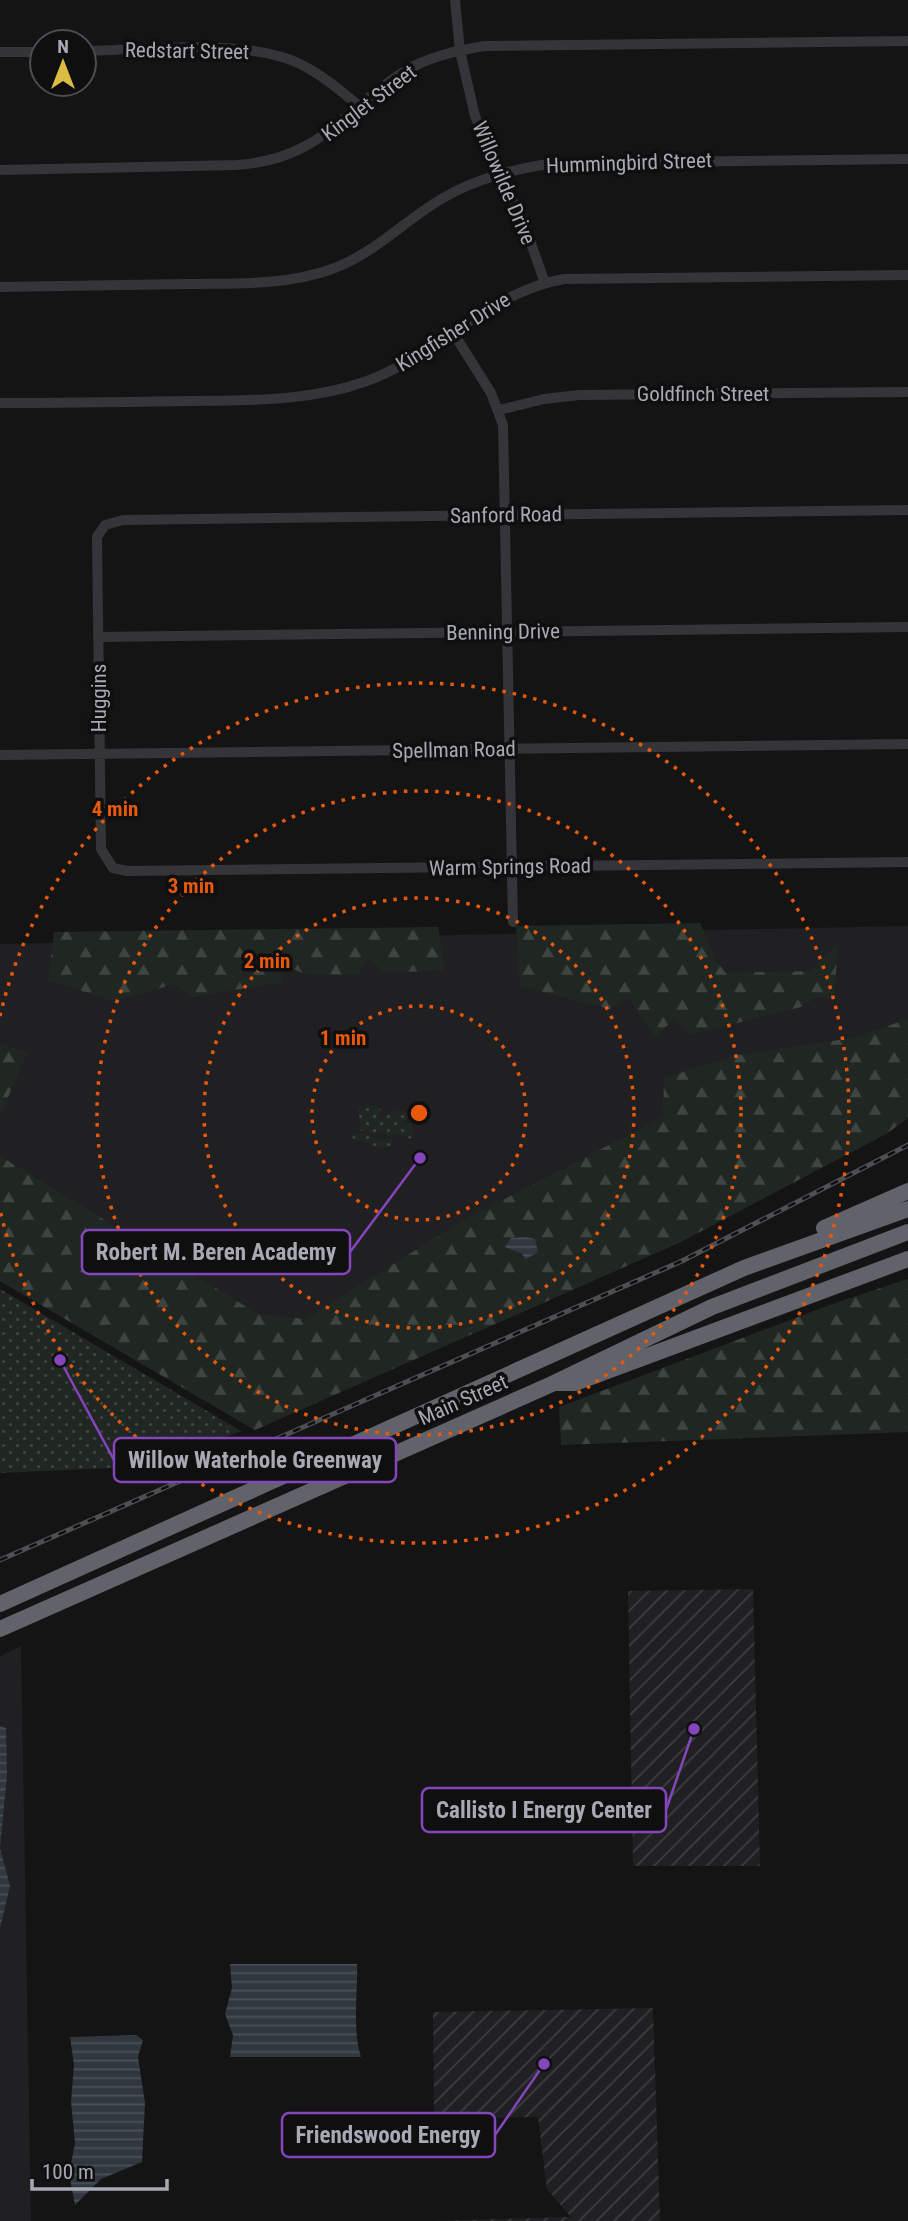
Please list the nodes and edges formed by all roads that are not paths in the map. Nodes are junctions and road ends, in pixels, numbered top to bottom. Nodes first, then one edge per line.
1 (455, 0) edge
2 (908, 41) edge
3 (28, 51) edge
4 (98, 51) edge
5 (460, 51) junction
6 (0, 52) edge
7 (359, 106) junction
8 (908, 159) edge
9 (0, 170) edge
10 (498, 174) junction
11 (908, 275) edge
12 (545, 283) junction
13 (0, 287) edge
14 (454, 334) junction
15 (908, 392) edge
16 (0, 403) edge
17 (499, 410) junction
18 (908, 510) edge
19 (506, 515) junction
20 (105, 525) joint
21 (908, 627) edge
22 (508, 632) junction
23 (98, 637) junction
24 (908, 744) edge
25 (510, 749) junction
26 (99, 754) junction
27 (0, 755) edge
28 (908, 862) edge
29 (512, 867) junction
30 (113, 868) joint
31 (513, 922) dead end
32 (908, 1191) edge
33 (908, 1209) edge
34 (908, 1232) edge
35 (908, 1259) edge
36 (744, 1268) junction
37 (552, 1384) junction
38 (0, 1604) edge
39 (0, 1629) edge

1 - 5 street, Willowilde Drive
2 - 5 street, Kinglet Street
3 - 6 street
4 - 7 street, Redstart Street
5 - 7 street, Kinglet Street
5 - 10 street, Willowilde Drive
7 - 9 street, Kinglet Street
8 - 10 street, Hummingbird Street
10 - 12 street, Willowilde Drive
10 - 13 street, Hummingbird Street
11 - 12 street, Kingfisher Drive
12 - 14 street, Kingfisher Drive
14 - 16 street, Kingfisher Drive
14 - 17 street
15 - 17 street, Goldfinch Street
17 - 19 street
18 - 19 street, Sanford Road
19 - 20 street, Sanford Road
19 - 22 street
20 - 23 street, Huggins
21 - 22 street, Benning Drive
22 - 23 street, Benning Drive
22 - 25 street
23 - 26 street, Huggins
24 - 25 street, Spellman Road
25 - 26 street, Spellman Road
25 - 29 street
26 - 27 street, Spellman Road
26 - 30 street, Huggins
28 - 29 street, Warm Springs Road
29 - 30 street, Warm Springs Road
29 - 31 street
32 - 36 highway
33 - 36 highway, Main Street
34 - 37 highway, Main Street
35 - 37 highway
36 - 38 highway, Main Street
37 - 39 highway, Main Street

